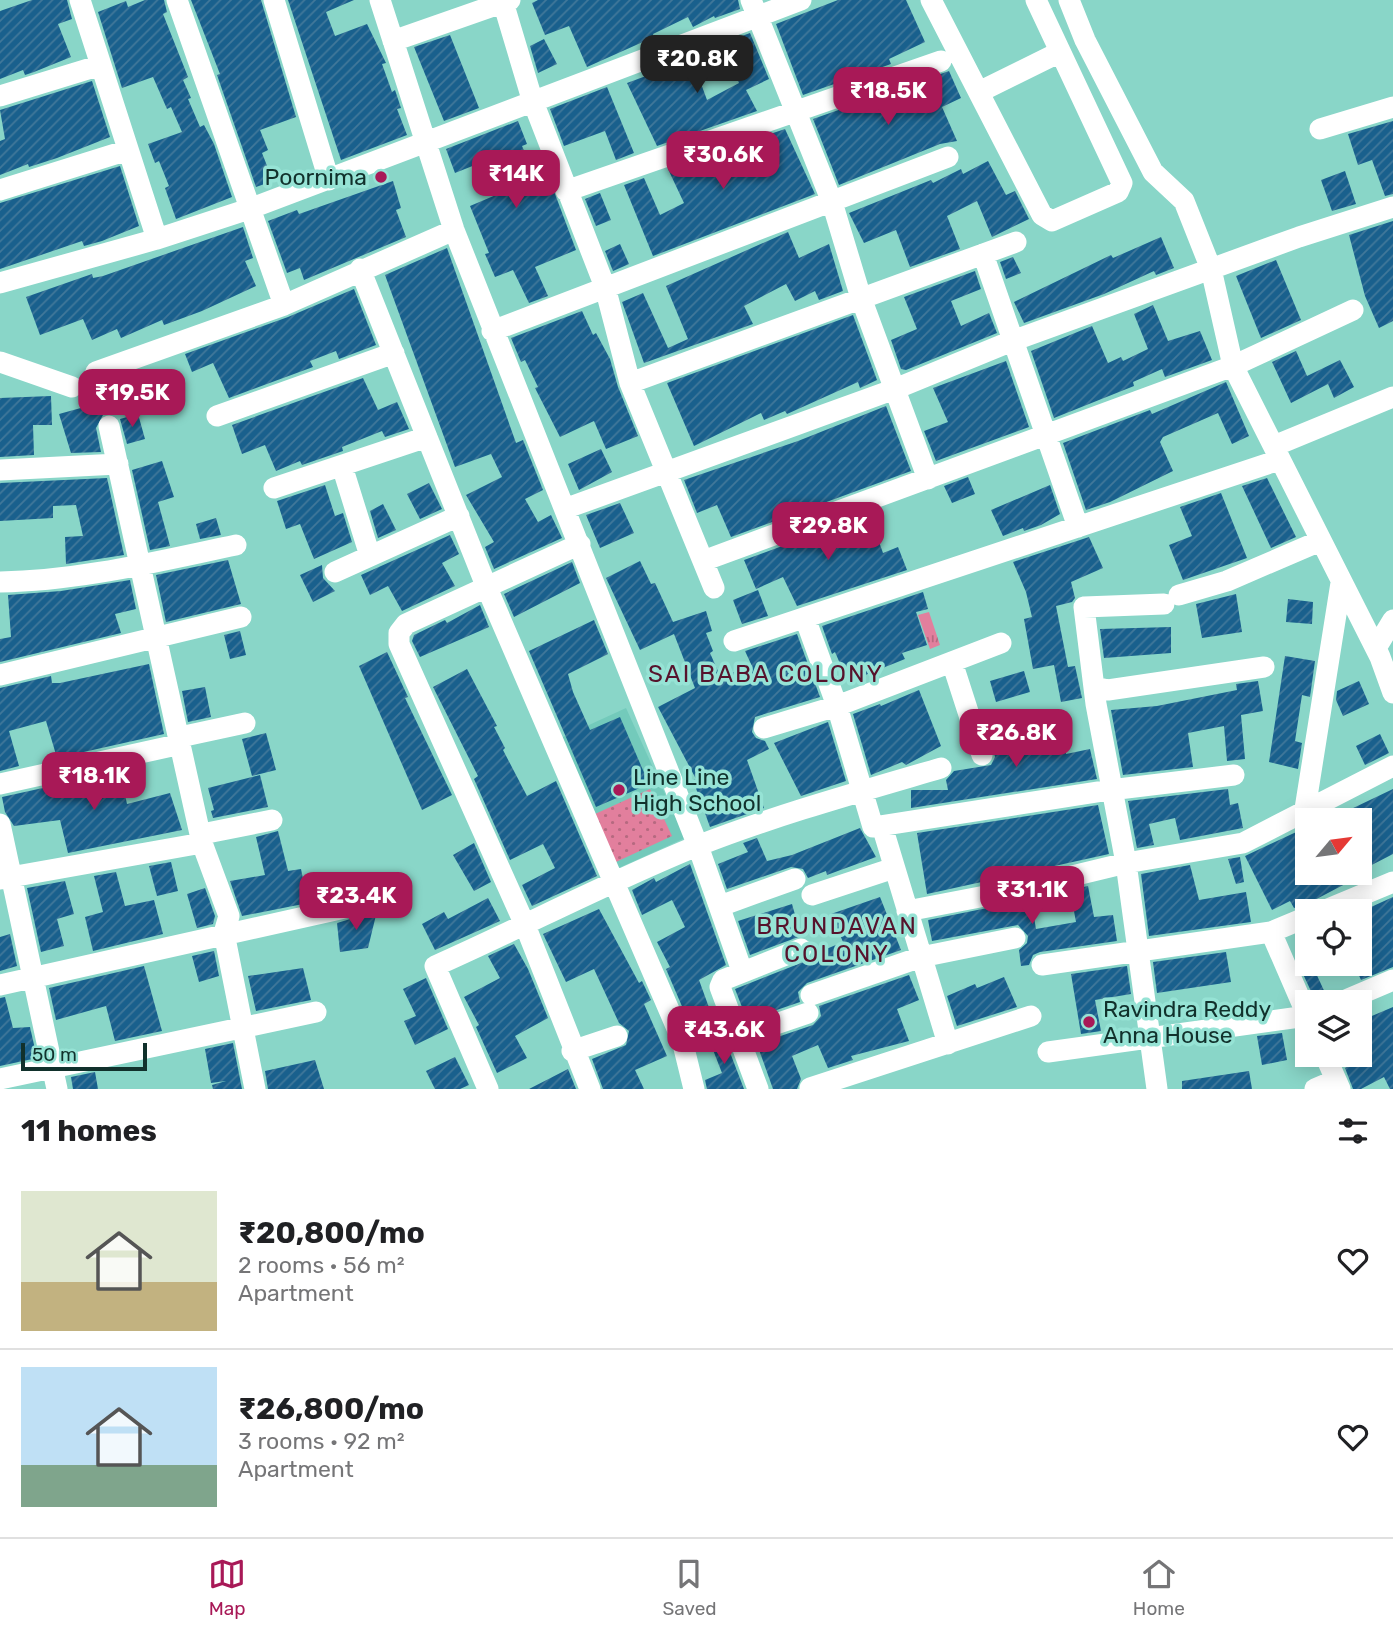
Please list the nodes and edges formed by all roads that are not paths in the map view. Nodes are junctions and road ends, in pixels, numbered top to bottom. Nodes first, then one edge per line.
1 (80, 0) edge
2 (177, 0) edge
3 (274, 0) edge
4 (380, 0) edge
5 (801, 0) edge
6 (931, 0) edge
7 (1036, 0) edge
8 (1069, 0) edge
9 (506, 1) edge
10 (754, 8) edge
11 (393, 41) junction
12 (1060, 52) junction
13 (940, 61) dead end
14 (101, 65) junction
15 (979, 92) junction
16 (0, 96) edge
17 (532, 99) junction
18 (1393, 107) edge
19 (794, 112) junction
20 (1320, 129) dead end
21 (426, 144) junction
22 (128, 150) junction
23 (948, 157) dead end
24 (330, 180) junction
25 (0, 190) edge
26 (566, 191) junction
27 (832, 202) junction
28 (1393, 207) edge
29 (249, 209) junction
30 (454, 230) junction
31 (158, 239) junction
32 (1016, 242) dead end
33 (983, 254) junction
34 (360, 269) junction
35 (1211, 269) junction
36 (0, 283) edge
37 (605, 287) junction
38 (861, 298) junction
39 (285, 304) junction
40 (1353, 310) dead end
41 (492, 331) junction
42 (1012, 341) junction
43 (394, 353) junction
44 (0, 362) edge
45 (1233, 366) junction
46 (96, 372) dead end
47 (630, 383) junction
48 (72, 387) dead end
49 (895, 389) junction
50 (1393, 397) edge
51 (217, 416) dead end
52 (109, 426) dead end
53 (1044, 436) junction
54 (427, 437) junction
55 (1277, 453) junction
56 (118, 464) junction
57 (342, 466) junction
58 (0, 470) edge
59 (666, 470) junction
60 (928, 479) junction
61 (274, 488) dead end
62 (567, 508) junction
63 (458, 516) junction
64 (1078, 527) junction
65 (1320, 541) junction
66 (580, 544) junction
67 (236, 545) dead end
68 (370, 556) junction
69 (703, 561) junction
70 (141, 565) junction
71 (335, 572) dead end
72 (0, 582) edge
73 (1341, 583) junction
74 (487, 588) junction
75 (713, 588) dead end
76 (241, 617) dead end
77 (805, 618) junction
78 (1393, 620) edge
79 (157, 636) junction
80 (734, 641) dead end
81 (1001, 643) dead end
82 (1380, 657) junction
83 (952, 662) junction
84 (1264, 667) dead end
85 (0, 676) edge
86 (1094, 687) junction
87 (1393, 693) edge
88 (837, 706) junction
89 (245, 723) dead end
90 (764, 728) dead end
91 (181, 740) junction
92 (982, 755) dead end
93 (1393, 766) edge
94 (941, 768) dead end
95 (1234, 775) dead end
96 (0, 784) edge
97 (1110, 790) junction
98 (864, 791) junction
99 (1305, 808) edge
100 (1307, 808) edge
101 (1295, 814) edge
102 (272, 820) dead end
103 (0, 824) edge
104 (882, 826) junction
105 (202, 838) junction
106 (698, 846) junction
107 (1126, 863) junction
108 (894, 867) junction
109 (5, 878) edge
110 (795, 880) dead end
111 (1393, 882) edge
112 (612, 883) junction
113 (812, 895) dead end
114 (1352, 899) edge
115 (358, 905) dead end
116 (720, 906) junction
117 (907, 911) junction
118 (1295, 922) edge
119 (525, 925) junction
120 (1271, 932) junction
121 (225, 933) junction
122 (1015, 938) dead end
123 (1136, 949) junction
124 (801, 950) dead end
125 (921, 957) junction
126 (1042, 965) dead end
127 (742, 971) junction
128 (33, 977) junction
129 (1393, 979) edge
130 (0, 985) edge
131 (1296, 990) edge
132 (1368, 990) edge
133 (316, 1012) dead end
134 (1031, 1016) dead end
135 (1295, 1018) edge
136 (242, 1027) junction
137 (617, 1036) dead end
138 (738, 1037) junction
139 (1148, 1039) junction
140 (948, 1044) junction
141 (572, 1051) junction
142 (1048, 1052) dead end
143 (52, 1066) junction
144 (1330, 1067) edge
145 (0, 1079) edge
146 (1338, 1085) edge
147 (810, 1088) edge
148 (57, 1089) edge
149 (255, 1089) edge
150 (488, 1089) edge
151 (590, 1089) edge
152 (694, 1089) edge
153 (758, 1089) edge
154 (1157, 1089) edge
155 (1314, 1089) edge

1 - 14 street
2 - 29 street
3 - 24 street
4 - 11 street
5 - 10 street
6 - 15 street
7 - 12 street
8 - 35 street
9 - 11 street
9 - 17 street
10 - 17 street
10 - 19 street
11 - 21 street
12 - 15 street
12 - 15 street
13 - 19 street
14 - 16 street
14 - 22 street
17 - 21 street
17 - 26 street
18 - 20 street
19 - 26 street
19 - 27 street
21 - 24 street
21 - 30 street
22 - 25 street
22 - 31 street
23 - 27 street
24 - 29 street
26 - 37 street
27 - 37 street
27 - 38 street
28 - 35 street
29 - 31 street
29 - 39 street
30 - 34 street
30 - 41 street
31 - 36 street
32 - 33 street
33 - 38 street
33 - 42 street
34 - 39 street
34 - 43 street
35 - 42 street
35 - 45 street
37 - 41 street
37 - 47 street
38 - 47 street
38 - 49 street
39 - 46 street
40 - 45 street
41 - 62 street
42 - 49 street
42 - 53 street
43 - 51 street
43 - 54 street
44 - 48 street
45 - 53 street
45 - 55 street
47 - 59 street
49 - 59 street
49 - 60 street
50 - 55 street
52 - 56 street
53 - 60 street
53 - 64 street
54 - 57 street
54 - 63 street
55 - 64 street
55 - 65 street
56 - 58 street
56 - 70 street
57 - 61 street
57 - 68 street
59 - 62 street
59 - 69 street
60 - 69 street
62 - 66 street
63 - 68 street
63 - 74 street
64 - 77 street
65 - 73 street
65 - 86 street
66 - 74 street
66 - 106 street
67 - 70 street
68 - 71 street
69 - 75 street
70 - 72 street
70 - 79 street
73 - 82 street
73 - 99 street
74 - 112 street
74 - 119 street
76 - 79 street
77 - 80 street
77 - 88 street
78 - 82 street
79 - 85 street
79 - 91 street
81 - 83 street
82 - 87 street
83 - 88 street
83 - 92 street
84 - 86 street
86 - 97 street
88 - 90 street
88 - 98 street
89 - 91 street
91 - 96 street
91 - 105 street
93 - 100 street
94 - 98 street
95 - 97 street
97 - 104 street
97 - 107 street
98 - 104 street
98 - 106 street
101 - 107 street
102 - 105 street
103 - 109 street
104 - 108 street
105 - 109 street
105 - 121 street
106 - 112 street
106 - 116 street
107 - 117 street
107 - 123 street
108 - 113 street
108 - 117 street
109 - 128 street
110 - 116 street
111 - 114 street
112 - 119 street
112 - 152 street
115 - 121 street
116 - 127 street
117 - 125 street
118 - 120 street
119 - 141 street
119 - 150 street
120 - 123 street
120 - 131 street
121 - 128 street
121 - 136 street
122 - 125 street
123 - 126 street
123 - 139 street
124 - 127 street
125 - 138 street
125 - 140 street
127 - 138 street
128 - 130 street
128 - 143 street
129 - 132 street
133 - 136 street
134 - 140 street
135 - 139 street
136 - 143 street
136 - 149 street
137 - 141 street
138 - 153 street
139 - 142 street
139 - 154 street
140 - 147 street
141 - 151 street
143 - 145 street
143 - 148 street
144 - 146 street
146 - 155 street

